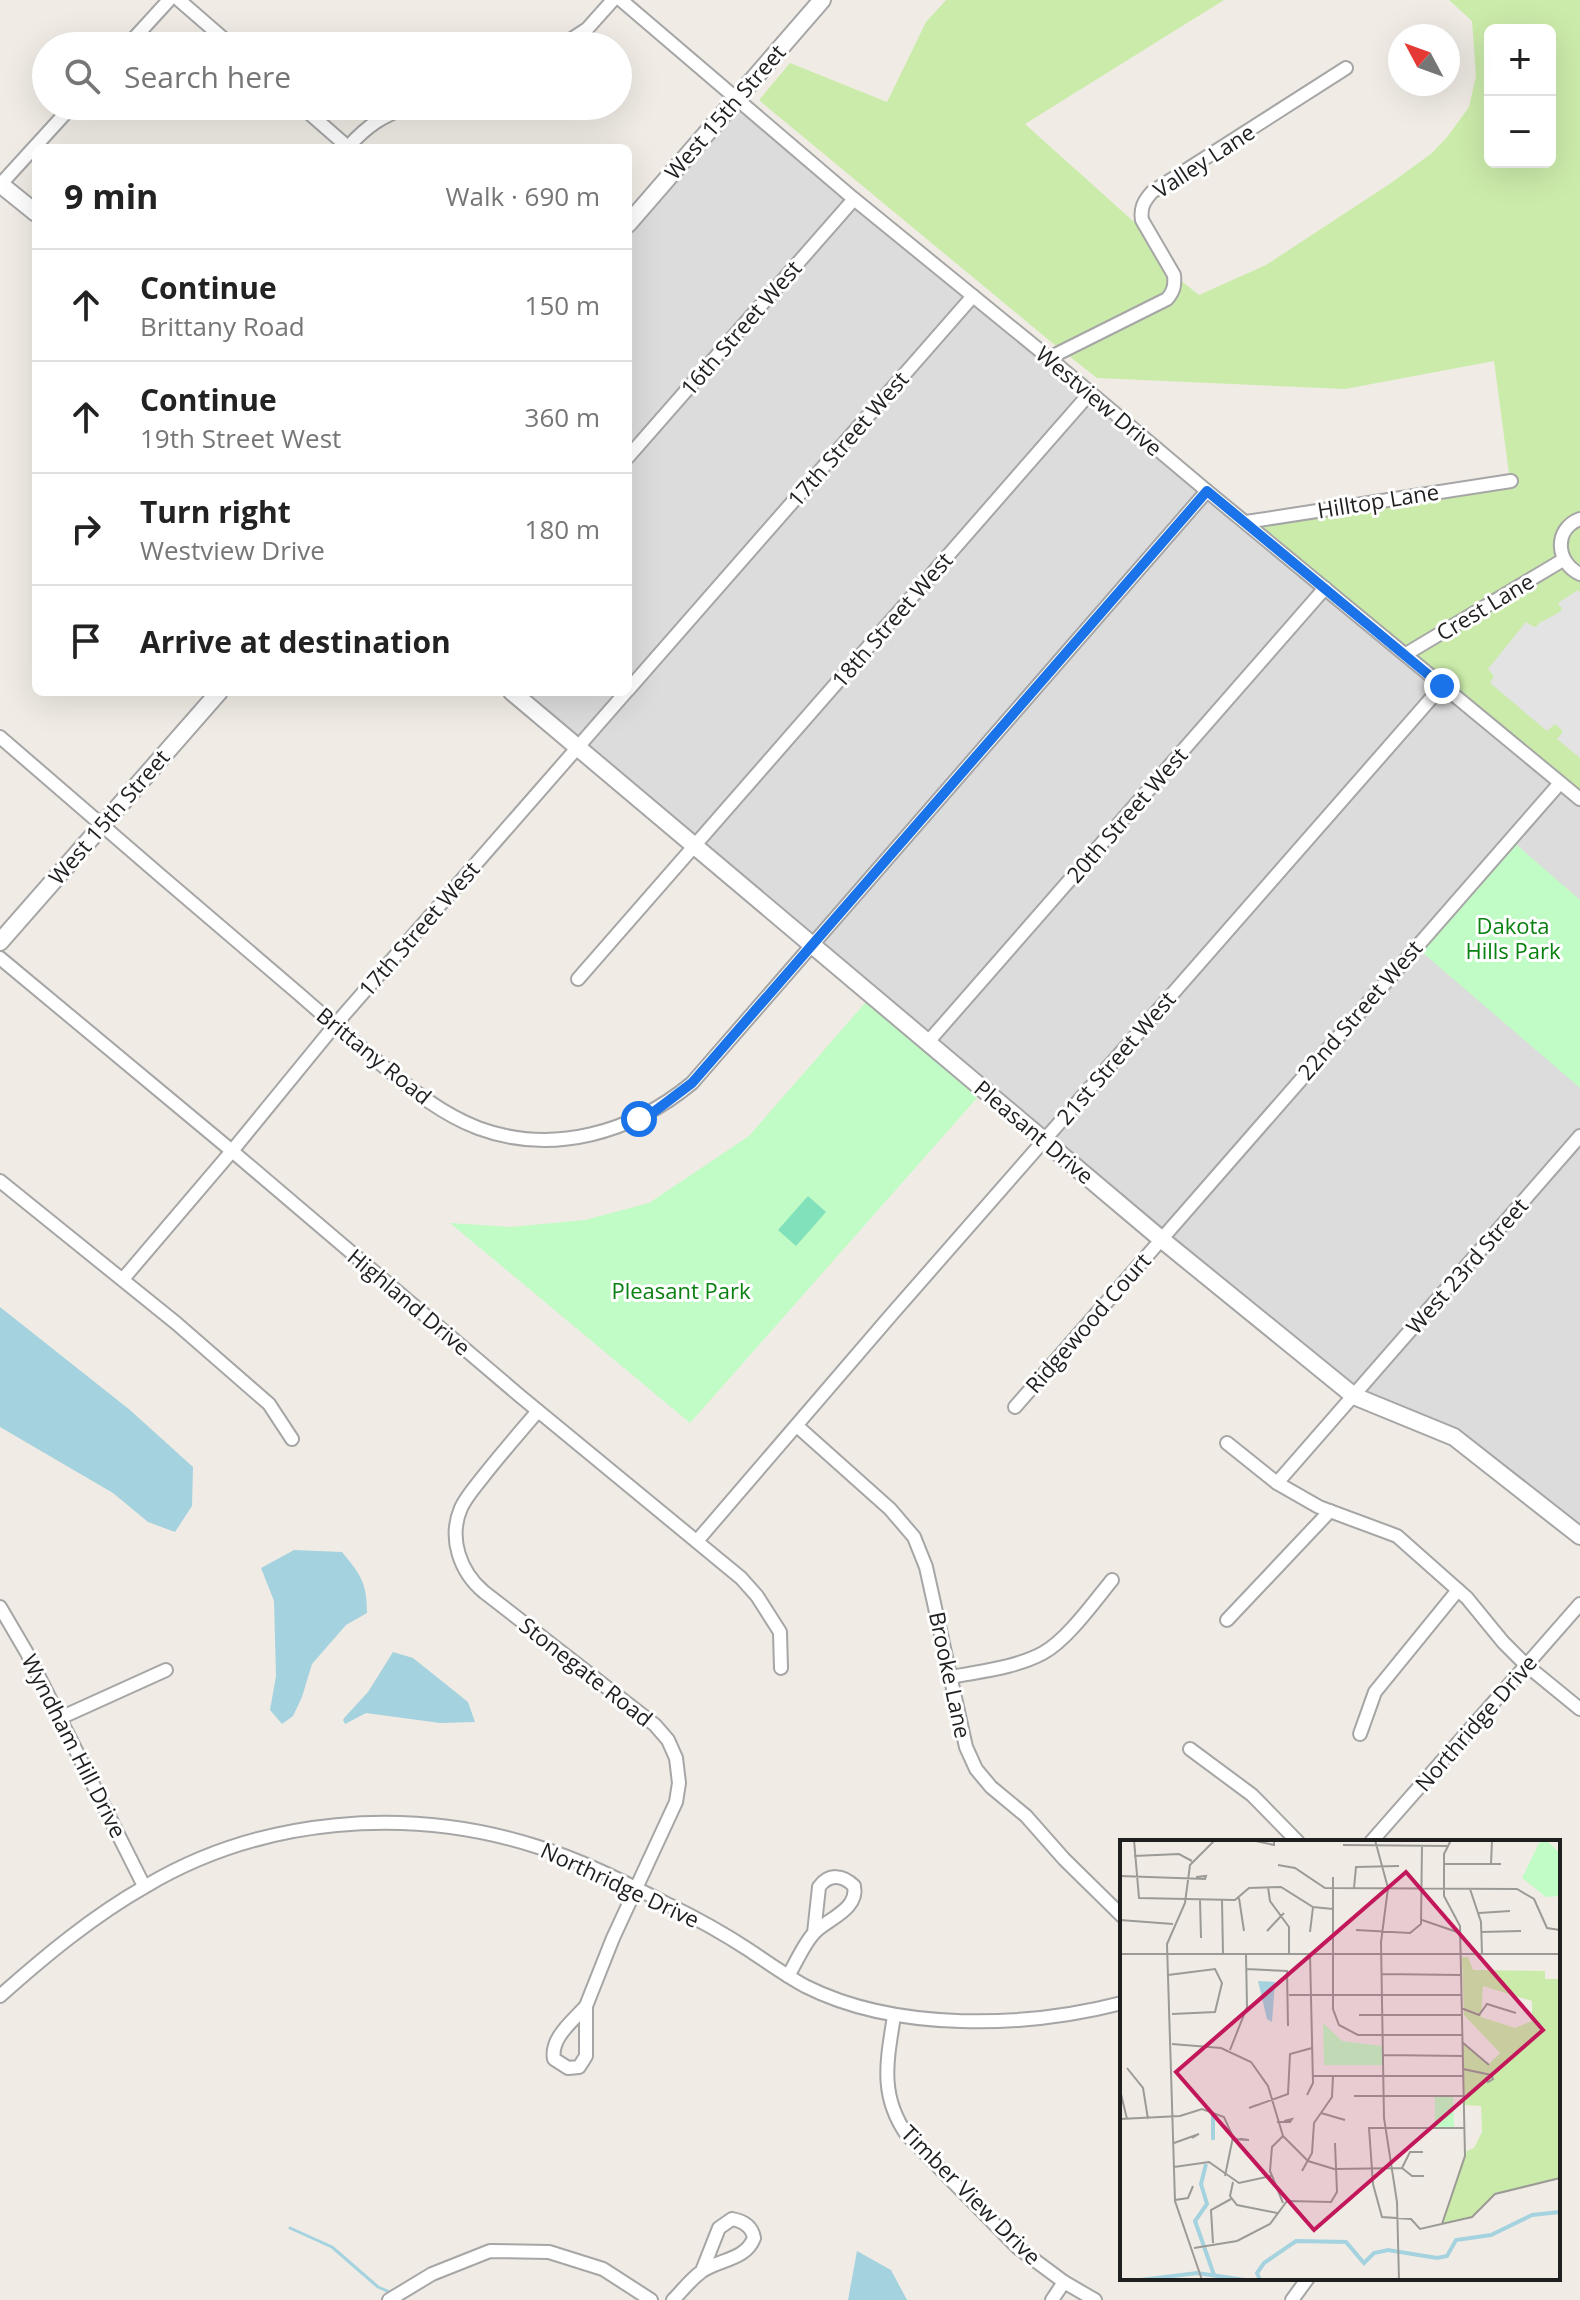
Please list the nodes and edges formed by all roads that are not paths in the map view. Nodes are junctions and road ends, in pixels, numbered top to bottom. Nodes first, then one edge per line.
1 (169, 0) edge
2 (179, 0) edge
3 (613, 0) edge
4 (621, 0) edge
5 (822, 0) edge
6 (140, 32) edge
7 (216, 32) edge
8 (582, 32) edge
9 (1346, 68) dead end
10 (736, 101) junction
11 (59, 120) edge
12 (317, 120) edge
13 (377, 120) edge
14 (37, 144) edge
15 (345, 144) edge
16 (351, 144) edge
17 (32, 149) edge
18 (0, 184) edge
19 (854, 199) junction
20 (32, 210) edge
21 (632, 219) edge
22 (973, 296) junction
23 (1049, 358) junction
24 (1090, 393) junction
25 (632, 452) edge
26 (1511, 481) dead end
27 (1207, 491) junction
28 (1580, 519) edge
29 (1246, 522) junction
30 (1563, 560) junction
31 (1580, 574) edge
32 (1325, 588) junction
33 (1406, 654) junction
34 (632, 685) edge
35 (1442, 686) junction
36 (216, 696) edge
37 (517, 696) edge
38 (623, 696) edge
39 (0, 737) edge
40 (578, 747) junction
41 (1560, 783) junction
42 (1580, 799) edge
43 (102, 826) junction
44 (695, 846) junction
45 (0, 942) edge
46 (811, 944) junction
47 (0, 958) edge
48 (578, 979) dead end
49 (335, 1025) junction
50 (928, 1042) junction
51 (1580, 1136) edge
52 (1044, 1140) junction
53 (232, 1151) junction
54 (0, 1181) edge
55 (1161, 1239) junction
56 (123, 1279) junction
57 (1354, 1396) junction
58 (1015, 1407) dead end
59 (538, 1411) junction
60 (797, 1426) junction
61 (292, 1439) dead end
62 (1227, 1443) dead end
63 (1277, 1483) junction
64 (1330, 1511) junction
65 (1580, 1536) edge
66 (697, 1541) junction
67 (1112, 1580) dead end
68 (1458, 1590) junction
69 (1580, 1604) edge
70 (0, 1607) edge
71 (1227, 1620) dead end
72 (1526, 1665) junction
73 (781, 1668) dead end
74 (166, 1670) dead end
75 (951, 1677) junction
76 (1580, 1709) edge
77 (60, 1718) junction
78 (1360, 1734) dead end
79 (1190, 1749) dead end
80 (1296, 1840) edge
81 (1373, 1840) edge
82 (144, 1886) junction
83 (636, 1889) junction
84 (1120, 1914) edge
85 (814, 1933) junction
86 (788, 1976) junction
87 (0, 1996) edge
88 (1120, 2003) edge
89 (586, 2006) junction
90 (894, 2016) junction
91 (702, 2271) junction
92 (1307, 2280) edge
93 (1064, 2282) junction
94 (389, 2300) edge
95 (651, 2300) edge
96 (673, 2300) edge
97 (1052, 2300) edge
98 (1095, 2300) edge
99 (1292, 2300) edge

1 - 6 street
2 - 7 street
3 - 8 street
4 - 10 street, Westview Drive
5 - 10 street, West 15th Street
9 - 23 street, Valley Lane
10 - 19 street, Westview Drive
10 - 21 street, West 15th Street
11 - 14 street
12 - 15 street
13 - 16 street
17 - 18 street
18 - 20 street
19 - 22 street, Westview Drive
19 - 25 street, 16th Street West
22 - 23 street, Westview Drive
22 - 34 street, 17th Street West
23 - 24 street, Westview Drive
24 - 27 street, Westview Drive
24 - 44 street, 18th Street West
26 - 29 street, Hilltop Lane
27 - 29 street, Westview Drive
27 - 46 street, Brittany Road
28 - 30 street
29 - 32 street, Westview Drive
30 - 31 street
30 - 33 street, Crest Lane
32 - 33 street, Westview Drive
32 - 50 street, 20th Street West
33 - 35 street, Westview Drive
35 - 41 street, Westview Drive
35 - 52 street, 21st Street West
36 - 43 street, West 15th Street
37 - 40 street, Pleasant Drive
38 - 40 street, 17th Street West
39 - 43 street, Brittany Road
40 - 44 street, Pleasant Drive
40 - 49 street, 17th Street West
41 - 42 street, Westview Drive
41 - 55 street, 22nd Street West
43 - 45 street, West 15th Street
43 - 49 street, Brittany Road
44 - 46 street, Pleasant Drive
44 - 48 street, 18th Street West
46 - 49 street, Brittany Road
46 - 50 street, Pleasant Drive
47 - 53 street, Highland Drive
49 - 53 street, 17th Street West
50 - 52 street, Pleasant Drive
51 - 57 street, West 23rd Street
52 - 55 street, Pleasant Drive
52 - 60 street, 21st Street West
53 - 56 street, 17th Street West
53 - 59 street, Highland Drive
54 - 56 street
55 - 57 street, Pleasant Drive
55 - 58 street, Ridgewood Court
56 - 61 street
57 - 63 street, West 23rd Street
57 - 65 street, Pleasant Drive
59 - 66 street, Highland Drive
59 - 83 street, Stonegate Road
60 - 66 street, 21st Street West
60 - 75 street, Brooke Lane
62 - 63 street
63 - 64 street
64 - 68 street
64 - 71 street
66 - 73 street, Highland Drive
67 - 75 street
68 - 72 street
68 - 78 street
69 - 72 street, Northridge Drive
70 - 77 street, Wyndham Hill Drive
72 - 76 street
72 - 81 street, Northridge Drive
74 - 77 street
75 - 84 street, Brooke Lane
77 - 82 street, Wyndham Hill Drive
79 - 80 street
82 - 83 street, Northridge Drive
82 - 87 street, Northridge Drive
83 - 86 street, Northridge Drive
83 - 89 street, Stonegate Road
85 - 85 street
85 - 86 street
86 - 90 street, Northridge Drive
88 - 90 street, Northridge Drive
89 - 89 street
90 - 93 street, Timber View Drive
91 - 91 street
91 - 96 street
92 - 99 street
93 - 97 street
93 - 98 street, Timber View Drive
94 - 95 street

